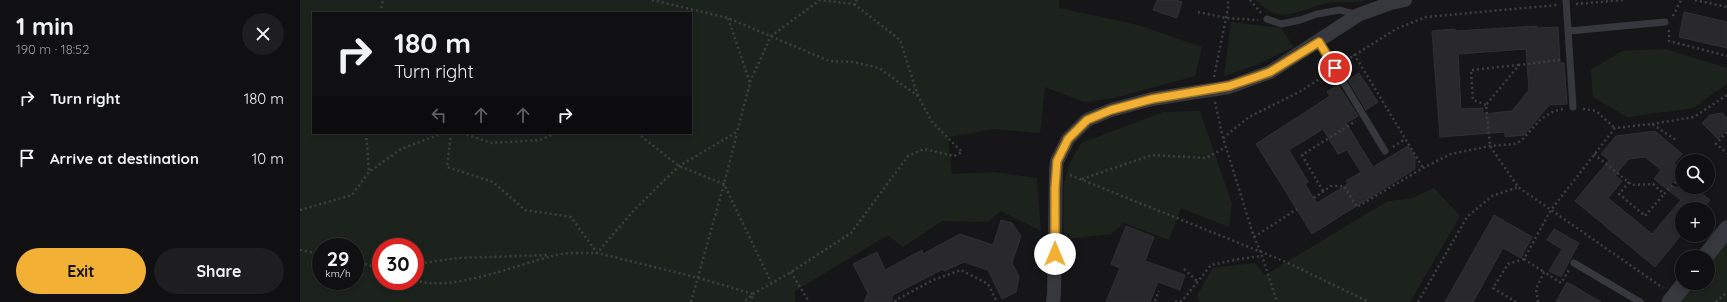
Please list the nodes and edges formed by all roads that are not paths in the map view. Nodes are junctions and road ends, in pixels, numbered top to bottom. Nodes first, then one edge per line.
1 (1405, 0) edge
2 (1567, 2) edge
3 (1358, 15) junction
4 (1267, 19) road end
5 (1668, 24) road end
6 (1569, 31) junction
7 (1319, 42) junction
8 (1573, 107) road end
9 (1385, 151) dead end
10 (1727, 229) edge
11 (1710, 250) edge
12 (1574, 263) road end
13 (1053, 302) edge
14 (1640, 302) edge

1 - 3 street
2 - 6 lane
3 - 4 lane
3 - 7 street
5 - 6 lane
6 - 8 lane
7 - 9 lane
7 - 13 street
10 - 11 street
12 - 14 lane

